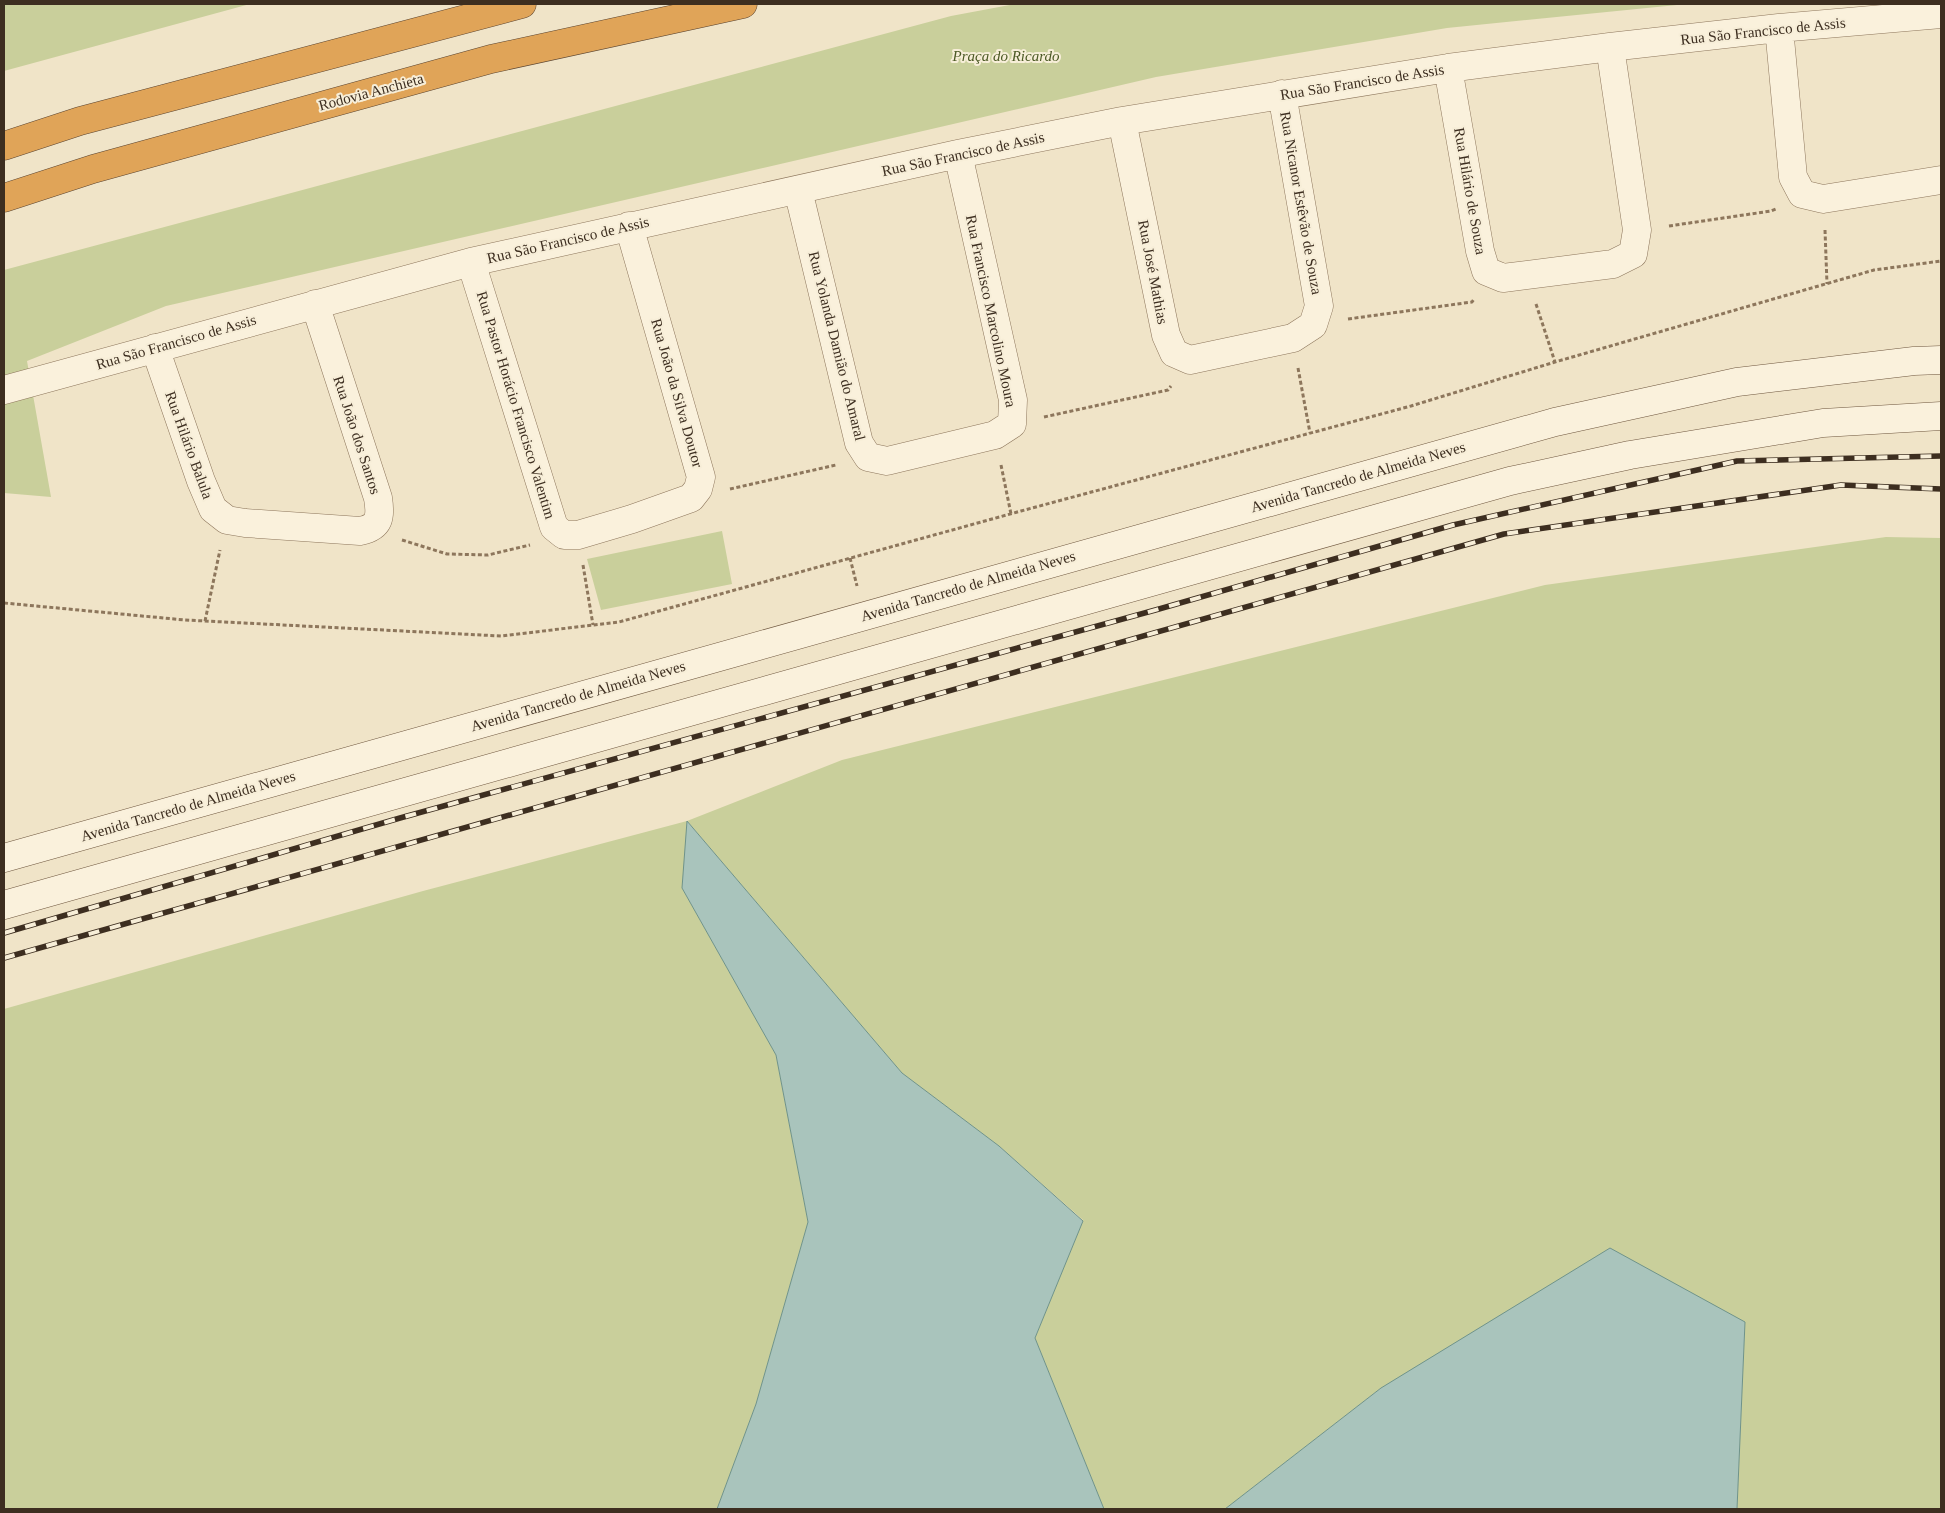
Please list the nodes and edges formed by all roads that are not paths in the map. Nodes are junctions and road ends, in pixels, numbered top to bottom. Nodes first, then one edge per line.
1 (522, 4) edge
2 (743, 4) edge
3 (1941, 14) edge
4 (1779, 28) junction
5 (1610, 46) junction
6 (1448, 68) junction
7 (1282, 94) junction
8 (1122, 121) junction
9 (4, 146) edge
10 (958, 154) junction
11 (1941, 180) edge
12 (798, 190) junction
13 (4, 198) edge
14 (628, 226) junction
15 (471, 262) junction
16 (315, 304) junction
17 (155, 348) junction
18 (1241, 349) joint
19 (1941, 360) edge
20 (4, 390) edge
21 (1941, 416) edge
22 (941, 448) joint
23 (632, 519) joint
24 (303, 527) joint
25 (4, 858) edge
26 (4, 905) edge

1 - 9 highway
2 - 13 highway, Rodovia Anchieta
3 - 4 street, Rua São Francisco de Assis
4 - 5 street, Rua São Francisco de Assis
4 - 11 street
5 - 6 street, Rua São Francisco de Assis
5 - 6 street, Rua Hilário de Souza
6 - 7 street, Rua São Francisco de Assis
7 - 8 street, Rua São Francisco de Assis
7 - 18 street, Rua Nicanor Estêvão de Souza
8 - 10 street, Rua São Francisco de Assis
8 - 18 street, Rua José Mathias
10 - 12 street, Rua São Francisco de Assis
10 - 22 street, Rua Francisco Marcolino Moura
12 - 14 street, Rua São Francisco de Assis
12 - 22 street, Rua Yolanda Damião do Amaral
14 - 15 street, Rua São Francisco de Assis
14 - 23 street, Rua João da Silva Doutor
15 - 16 street, Rua São Francisco de Assis
15 - 23 street, Rua Pastor Horácio Francisco Valentim
16 - 17 street, Rua São Francisco de Assis
16 - 24 street, Rua João dos Santos
17 - 20 street, Rua São Francisco de Assis
17 - 24 street, Rua Hilário Balula
19 - 25 street, Avenida Tancredo de Almeida Neves
21 - 26 street

